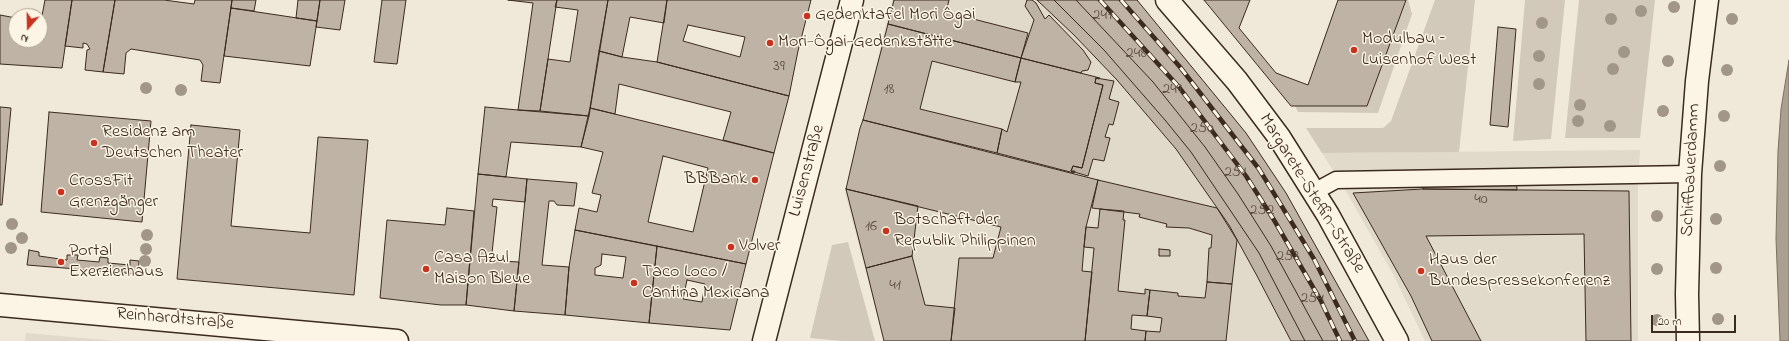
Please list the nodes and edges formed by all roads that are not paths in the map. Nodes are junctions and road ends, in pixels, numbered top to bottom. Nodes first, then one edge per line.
1 (852, 0) edge
2 (1167, 0) edge
3 (1707, 0) edge
4 (1690, 174) junction
5 (1314, 192) junction
6 (0, 305) edge
7 (397, 341) edge
8 (764, 341) edge
9 (1397, 341) edge
10 (1688, 341) edge

1 - 8 street, Luisenstraße
2 - 5 street, Margarete-Steffin-Straße
3 - 4 street, Schiffbauerdamm
4 - 5 lane
4 - 10 street, Schiffbauerdamm
5 - 9 street, Margarete-Steffin-Straße
6 - 7 street, Reinhardtstraße

